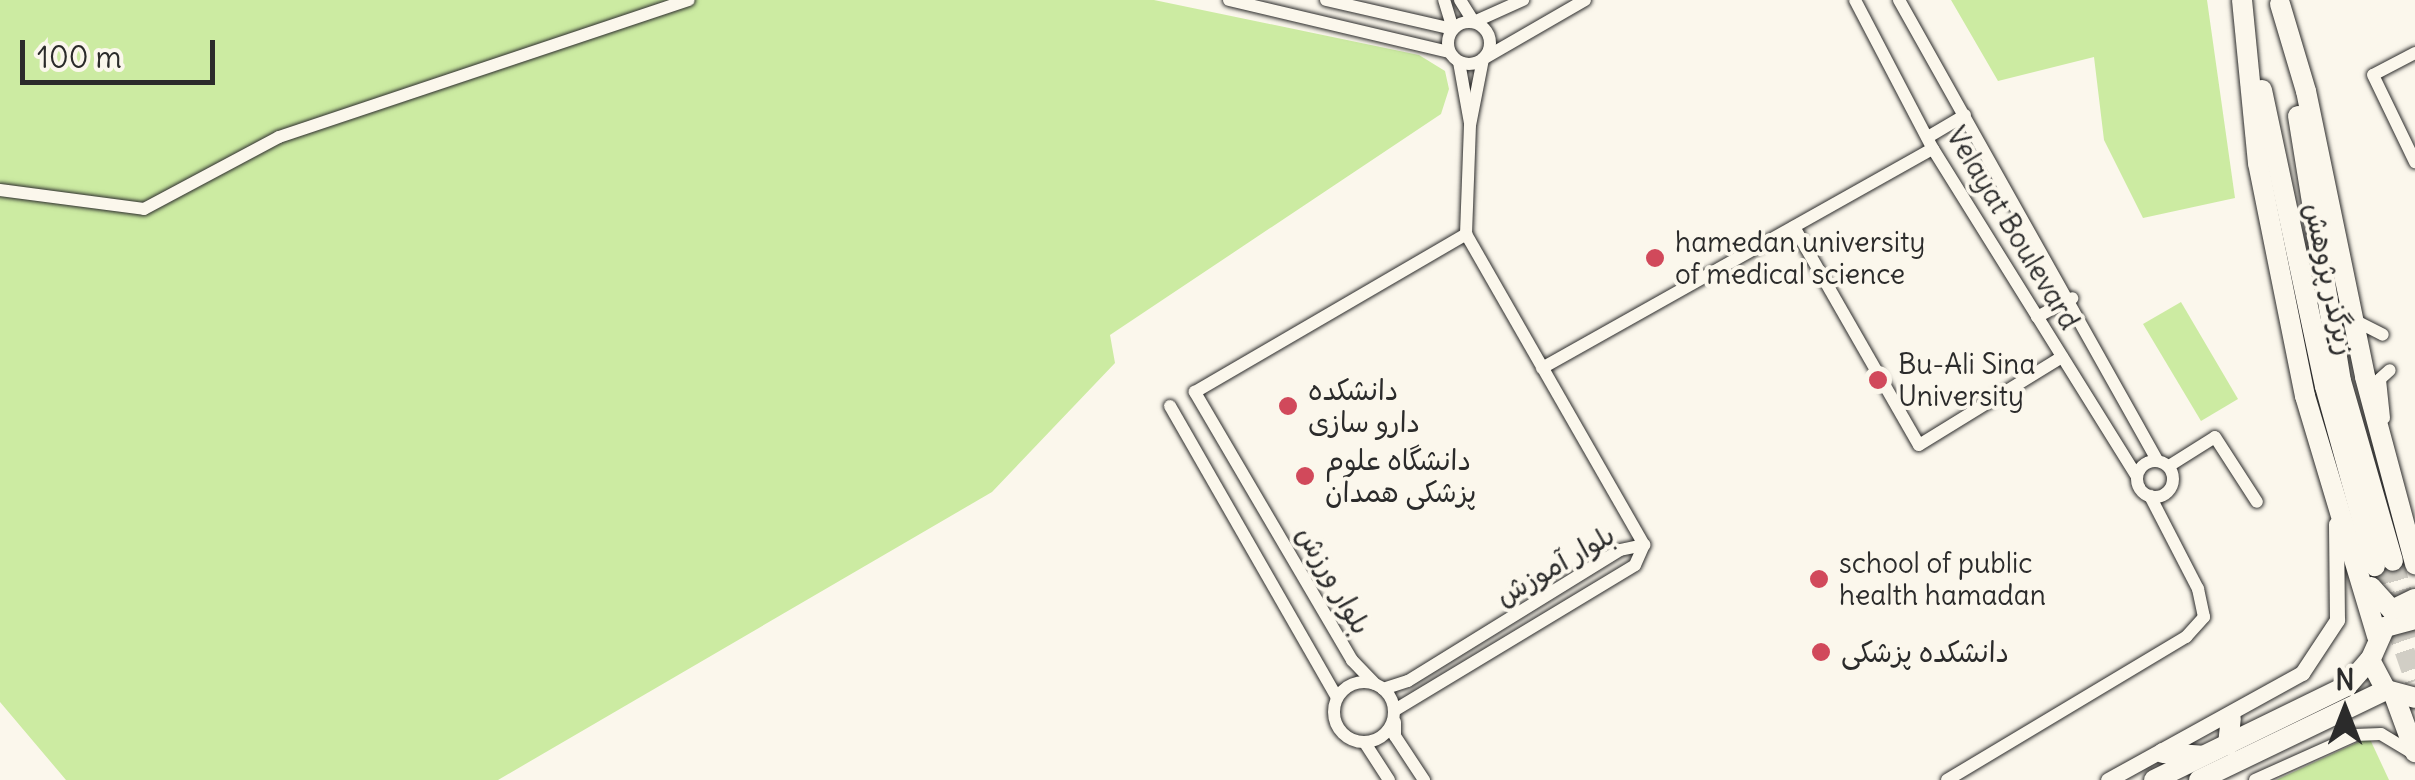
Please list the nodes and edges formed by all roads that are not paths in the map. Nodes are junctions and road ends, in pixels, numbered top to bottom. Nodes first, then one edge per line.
1 (688, 0) edge
2 (1228, 0) edge
3 (1326, 0) edge
4 (1444, 0) edge
5 (1460, 0) edge
6 (1523, 0) edge
7 (1584, 0) edge
8 (1855, 0) edge
9 (1899, 0) edge
10 (2242, 0) edge
11 (2280, 2) edge
12 (1474, 22) junction
13 (1452, 29) junction
14 (2415, 54) edge
15 (1454, 57) junction
16 (1483, 59) junction
17 (1965, 115) junction
18 (1470, 125) junction
19 (1930, 143) junction
20 (2414, 154) edge
21 (0, 190) edge
22 (1794, 227) junction
23 (1466, 234) junction
24 (2072, 298) junction
25 (2038, 317) junction
26 (2353, 318) junction
27 (2384, 335) dead end
28 (2062, 356) junction
29 (1542, 368) junction
30 (2390, 370) dead end
31 (1170, 406) dead end
32 (2163, 463) junction
33 (2137, 477) junction
34 (2392, 480) junction
35 (2150, 496) junction
36 (2257, 502) dead end
37 (2335, 510) junction
38 (2346, 543) junction
39 (1644, 545) junction
40 (2415, 564) tunnel mouth
41 (2415, 599) edge
42 (1540, 601) junction
43 (1549, 616) junction
44 (2415, 618) edge
45 (2377, 636) junction
46 (2370, 660) junction
47 (1380, 687) junction
48 (2398, 694) edge
49 (1337, 698) junction
50 (1395, 713) junction
51 (2231, 718) junction
52 (1365, 743) junction
53 (2228, 745) junction
54 (2415, 753) edge
55 (2163, 754) junction
56 (2204, 756) junction
57 (1389, 780) edge
58 (1424, 780) edge
59 (1948, 780) edge
60 (2108, 780) edge
61 (2154, 780) edge
62 (2199, 780) edge
63 (2255, 780) edge

1 - 21 street
2 - 15 street
3 - 13 street
4 - 13 street
5 - 12 street
6 - 12 street
7 - 16 street
8 - 19 street, Velayat Boulevard
9 - 17 street, Velayat Boulevard
10 - 11 main road, زیرگذر پژوهش
10 - 37 main road
11 - 26 main road
12 - 13 street
12 - 16 street
13 - 15 street
14 - 20 street
15 - 16 street
15 - 18 street
16 - 18 street
17 - 19 street
17 - 24 street, Velayat Boulevard
18 - 23 street
19 - 22 street
19 - 25 street, Velayat Boulevard
22 - 28 street
22 - 29 street
23 - 29 street
23 - 47 street, بلوار ورزش
24 - 25 street
24 - 32 street, Velayat Boulevard
25 - 28 street, Velayat Boulevard
26 - 27 street
26 - 34 main road
28 - 33 street, Velayat Boulevard
29 - 39 street
30 - 34 street
31 - 49 street, بلوار ورزش
32 - 33 street
32 - 35 street
32 - 36 street
33 - 35 street, Velayat Boulevard
34 - 40 main road
35 - 59 street, Velayat Boulevard
37 - 38 main road
37 - 51 street
38 - 41 main road
38 - 45 main road
39 - 42 street, بلوار آموزش
39 - 43 street, بلوار آموزش
42 - 43 street
42 - 47 street, بلوار آموزش
43 - 50 street, بلوار آموزش
44 - 45 main road
45 - 46 main road
46 - 48 main road
46 - 53 main road
47 - 49 street
47 - 50 street
48 - 54 main road
48 - 62 main road
49 - 52 street
50 - 52 street
50 - 58 street
51 - 53 main road
51 - 55 street
52 - 57 street
53 - 56 main road
54 - 63 street
55 - 56 main road
55 - 60 street
56 - 61 main road

